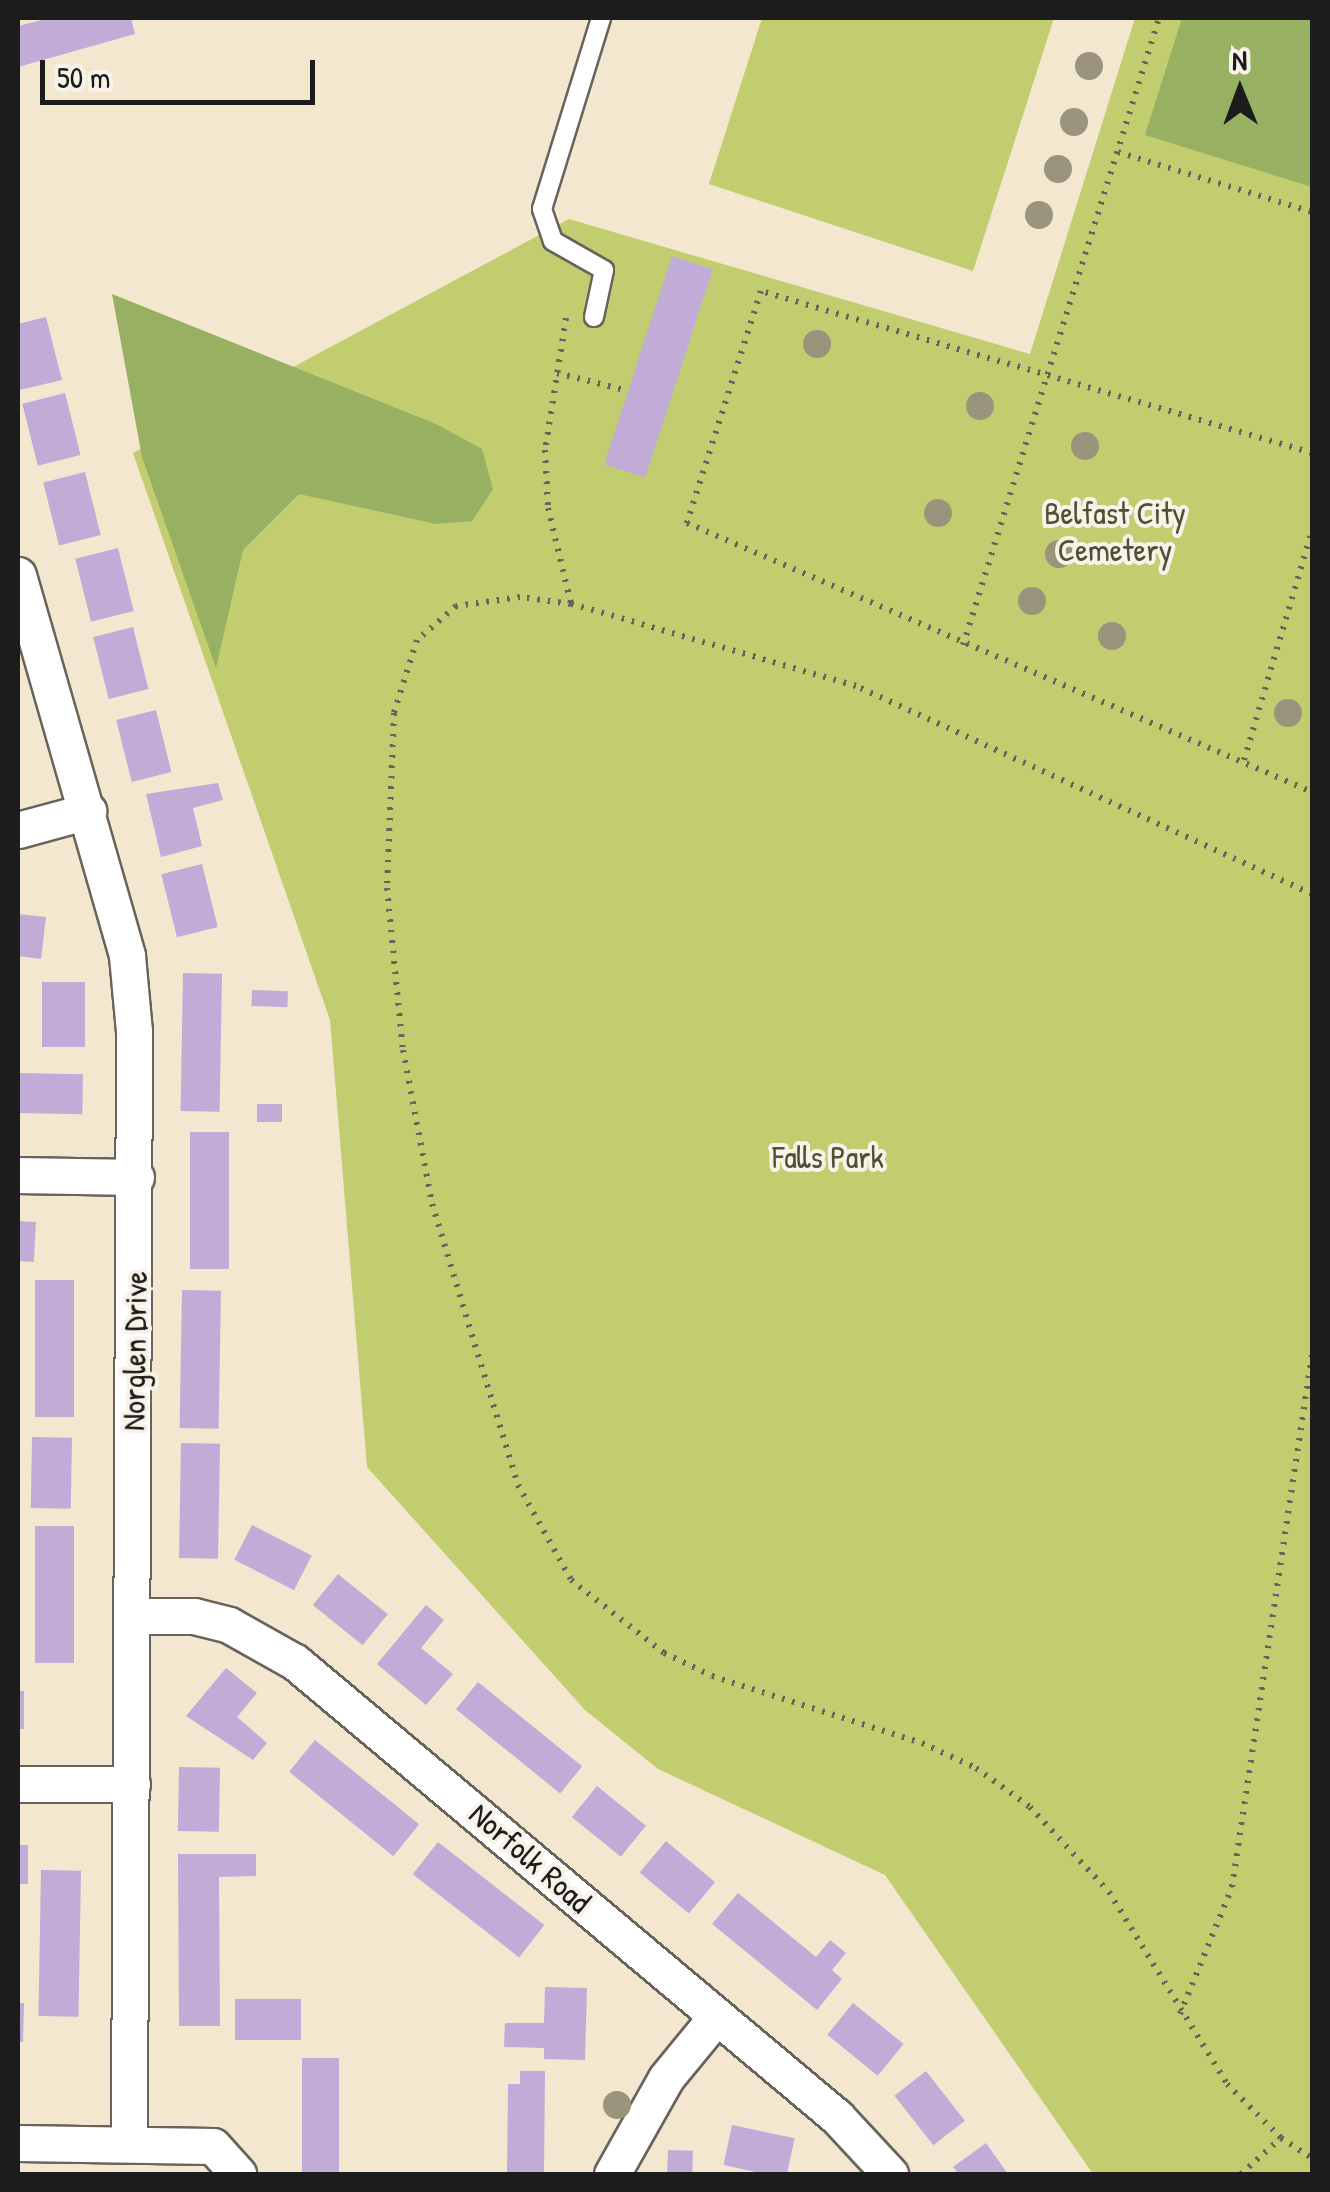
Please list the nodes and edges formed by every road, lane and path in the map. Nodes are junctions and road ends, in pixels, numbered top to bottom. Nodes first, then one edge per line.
1 (600, 18) edge
2 (1160, 18) edge
3 (1117, 152) junction
4 (1312, 212) edge
5 (566, 315) dead end
6 (594, 317) dead end
7 (557, 373) junction
8 (1049, 374) junction
9 (624, 390) dead end
10 (1312, 453) edge
11 (1312, 530) edge
12 (18, 576) edge
13 (571, 604) junction
14 (963, 644) junction
15 (1244, 760) junction
16 (1312, 792) edge
17 (88, 811) junction
18 (18, 830) edge
19 (1312, 894) edge
20 (18, 1175) edge
21 (136, 1177) junction
22 (1312, 1354) edge
23 (132, 1616) junction
24 (18, 1784) edge
25 (132, 1784) junction
26 (717, 2016) junction
27 (1180, 2016) junction
28 (1281, 2138) junction
29 (18, 2143) edge
30 (130, 2143) junction
31 (1312, 2158) edge
32 (238, 2174) edge
33 (612, 2174) edge
34 (890, 2174) edge
35 (1241, 2174) edge

1 - 6 lane
2 - 3 path
3 - 4 path
3 - 8 path
5 - 7 path
7 - 9 path
7 - 13 path
8 - 10 path
8 - 14 path
8 - 14 path
11 - 15 path
12 - 17 street, Norglen Drive
13 - 19 path
13 - 27 path
14 - 15 path
15 - 16 path
17 - 18 street
17 - 21 street, Norglen Drive
20 - 21 street
21 - 23 street, Norglen Drive
22 - 27 path
23 - 25 street, Norglen Drive
23 - 26 street, Norfolk Road
24 - 25 street
25 - 30 street, Norglen Drive
26 - 33 street
26 - 34 street, Norfolk Road
27 - 28 path
28 - 31 path
28 - 35 path
29 - 30 street
30 - 32 street

